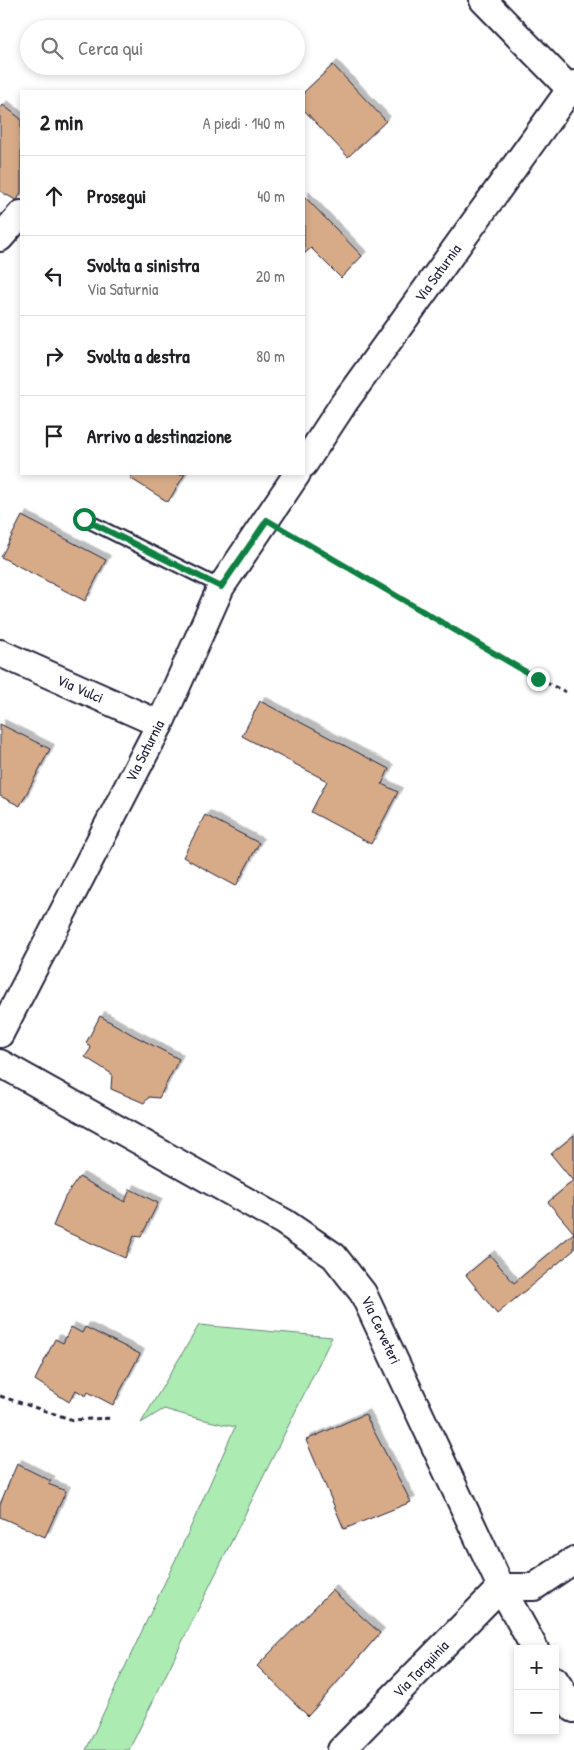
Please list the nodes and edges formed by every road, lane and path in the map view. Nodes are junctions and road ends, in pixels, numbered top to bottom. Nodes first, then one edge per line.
1 (483, 0) edge
2 (572, 87) edge
3 (20, 215) edge
4 (0, 238) edge
5 (305, 462) edge
6 (296, 475) edge
7 (84, 519) dead end
8 (267, 520) junction
9 (221, 587) junction
10 (0, 653) edge
11 (566, 692) dead end
12 (160, 724) junction
13 (0, 1034) edge
14 (0, 1063) edge
15 (0, 1396) edge
16 (112, 1418) dead end
17 (574, 1560) edge
18 (501, 1587) junction
19 (533, 1645) edge
20 (559, 1686) edge
21 (574, 1709) edge
22 (341, 1750) edge

1 - 2 street
2 - 5 street, Via Saturnia
3 - 4 street
6 - 8 street, Via Saturnia
7 - 9 lane
8 - 9 street, Via Saturnia
8 - 11 path
9 - 12 street, Via Saturnia
10 - 12 street, Via Vulci
12 - 13 street, Via Saturnia
14 - 18 street, Via Cerveteri
15 - 16 path
17 - 18 street
18 - 19 street, Via Cerveteri
18 - 22 street, Via Tarquinia
20 - 21 street

